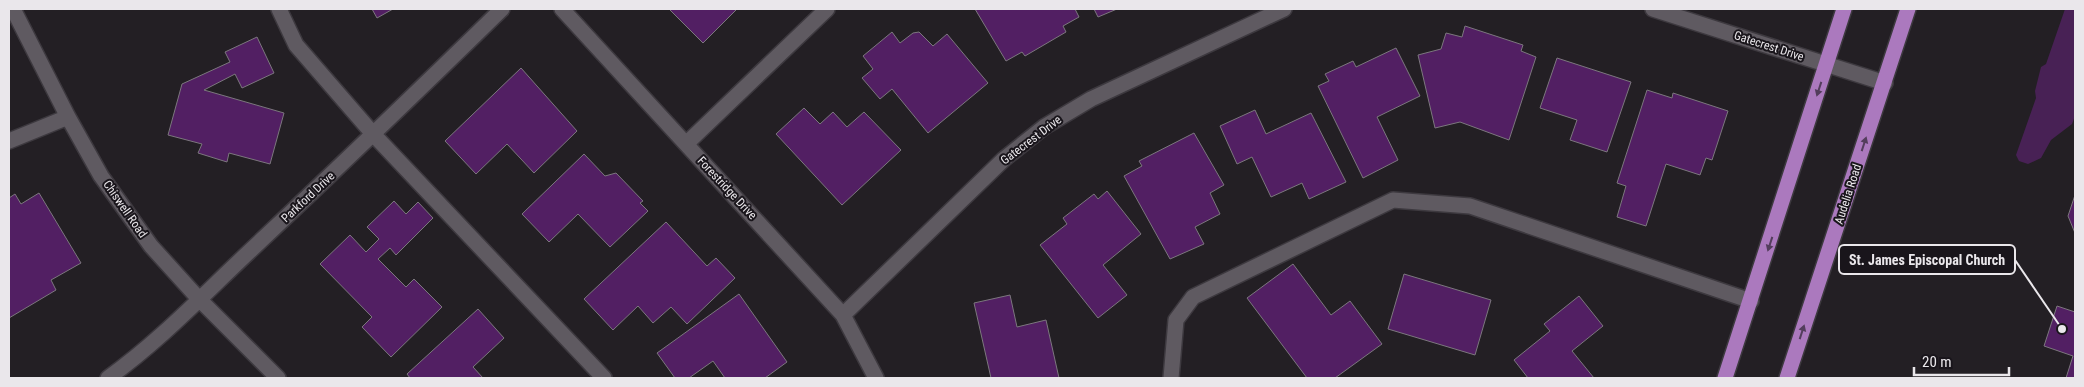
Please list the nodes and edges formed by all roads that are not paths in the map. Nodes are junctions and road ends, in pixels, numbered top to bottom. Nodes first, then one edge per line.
1 (13, 9) edge
2 (279, 9) edge
3 (502, 9) edge
4 (562, 9) edge
5 (828, 9) edge
6 (1284, 9) edge
7 (1653, 9) edge
8 (1844, 9) edge
9 (1908, 9) edge
10 (1827, 65) junction
11 (1884, 82) junction
12 (68, 117) junction
13 (374, 134) junction
14 (9, 141) edge
15 (686, 144) junction
16 (199, 299) junction
17 (1751, 301) junction
18 (843, 315) junction
19 (108, 378) edge
20 (278, 378) edge
21 (604, 378) edge
22 (876, 378) edge
23 (1171, 378) edge
24 (1725, 378) edge
25 (1787, 378) edge

1 - 12 street, Chiswell Road
2 - 13 street
3 - 13 street, Parkford Drive
4 - 15 street, Forestridge Drive
5 - 15 street
6 - 18 street, Gatecrest Drive
7 - 10 street, Gatecrest Drive
8 - 10 main road
9 - 11 main road, Audelia Road
10 - 11 street, Gatecrest Drive
10 -> 17 main road
25 -> 11 main road, Audelia Road
12 - 14 street
12 - 16 street, Chiswell Road
13 - 16 street, Parkford Drive
13 - 21 street
15 - 18 street, Forestridge Drive
16 - 19 street, Parkford Drive
16 - 20 street, Chiswell Road
17 - 23 street
17 - 24 main road
18 - 22 street, Forestridge Drive

